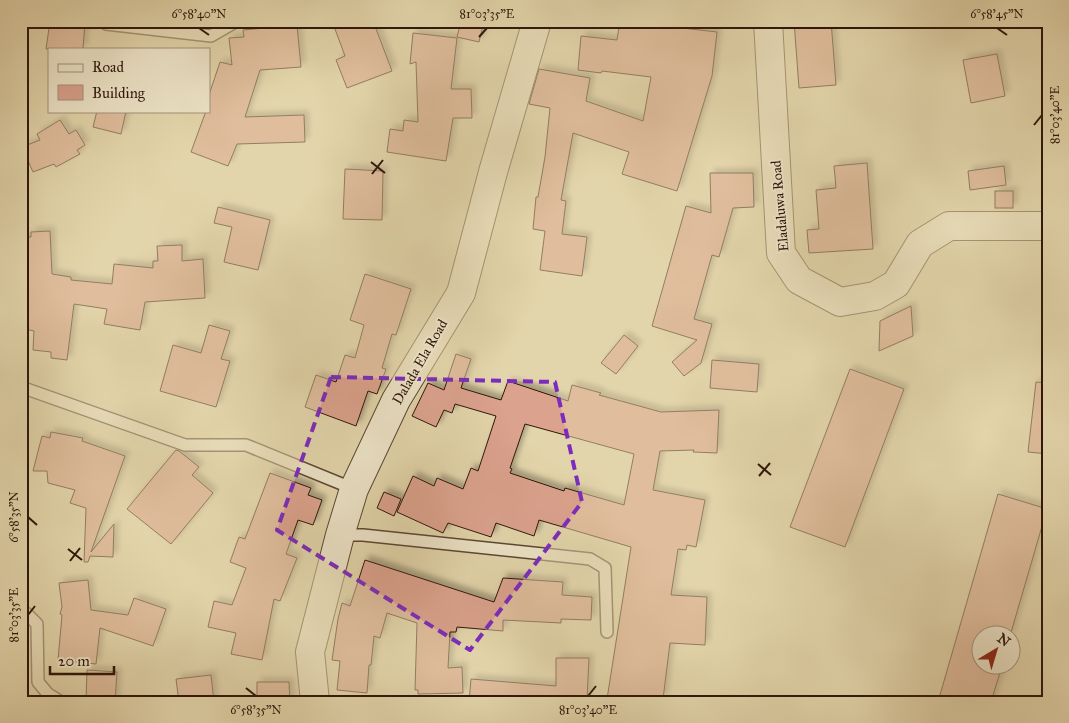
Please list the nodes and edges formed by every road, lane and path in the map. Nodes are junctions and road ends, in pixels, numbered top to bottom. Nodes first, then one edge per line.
1 (237, 21) edge
2 (537, 21) edge
3 (768, 21) edge
4 (106, 24) dead end
5 (1048, 226) edge
6 (21, 387) edge
7 (354, 489) junction
8 (340, 535) junction
9 (21, 612) edge
10 (607, 632) dead end
11 (60, 702) edge
12 (315, 702) edge

1 - 4 lane
2 - 7 street, Dalada Ela Road
3 - 5 street, Eladaluwa Road
6 - 7 lane
7 - 8 street, Dalada Ela Road
8 - 10 lane
8 - 12 street, Dalada Ela Road
9 - 11 lane

